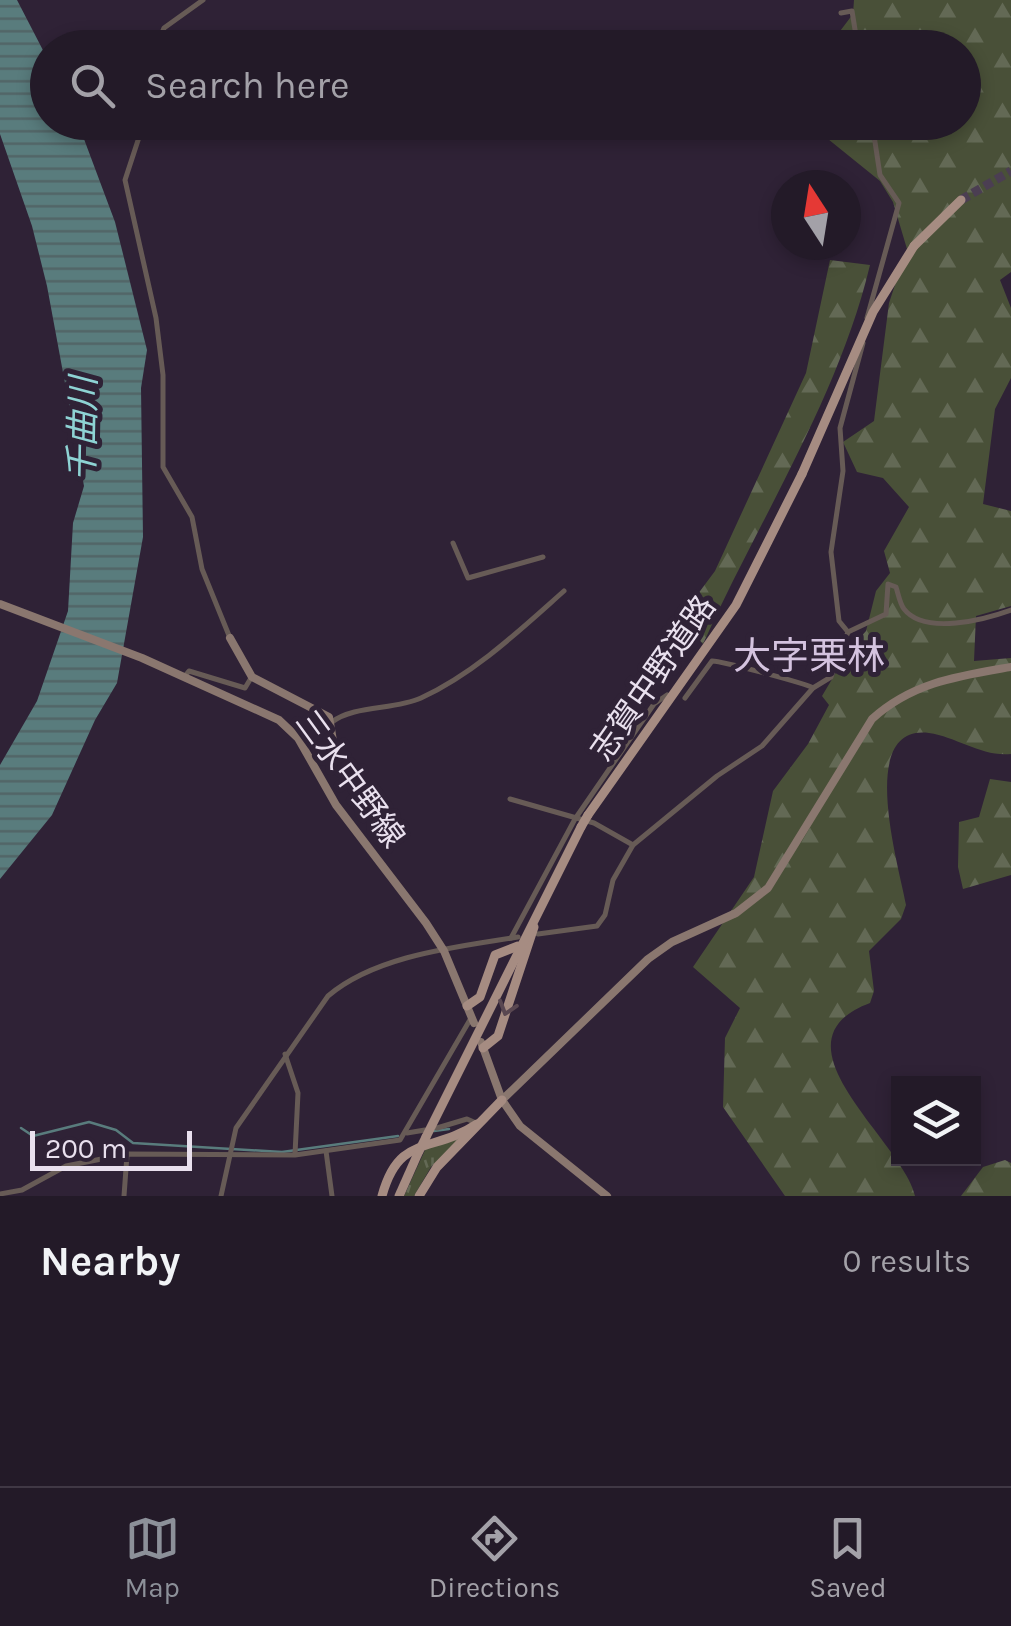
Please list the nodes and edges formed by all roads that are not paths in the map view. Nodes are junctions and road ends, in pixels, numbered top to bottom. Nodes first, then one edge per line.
1 (203, 0) edge
2 (840, 13) dead end
3 (163, 30) edge
4 (855, 30) edge
5 (138, 140) edge
6 (875, 140) edge
7 (961, 200) tunnel mouth
8 (454, 543) dead end
9 (542, 556) dead end
10 (564, 591) dead end
11 (0, 604) edge
12 (1011, 610) edge
13 (848, 632) junction
14 (230, 638) joint
15 (1011, 667) edge
16 (185, 676) junction
17 (252, 676) junction
18 (813, 688) junction
19 (667, 695) dead end
20 (686, 698) dead end
21 (332, 722) junction
22 (314, 762) junction
23 (510, 799) dead end
24 (578, 823) junction
25 (633, 844) junction
26 (544, 896) junction
27 (538, 934) dead end
28 (516, 940) junction
29 (444, 951) junction
30 (467, 1006) junction
31 (473, 1020) joint
32 (482, 1045) joint
33 (285, 1054) junction
34 (502, 1100) junction
35 (477, 1124) junction
36 (437, 1128) dead end
37 (425, 1133) junction
38 (406, 1134) junction
39 (228, 1150) junction
40 (326, 1151) junction
41 (127, 1154) junction
42 (294, 1154) junction
43 (0, 1194) edge
44 (124, 1196) edge
45 (221, 1196) edge
46 (332, 1196) edge
47 (382, 1196) edge
48 (400, 1196) edge
49 (419, 1196) edge
50 (607, 1196) edge

1 - 3 street
2 - 4 street
5 - 14 street
6 - 13 street
7 - 24 main road, 志賀中野道路, bridge
8 - 9 street
10 - 21 street
11 - 16 street, 三水中野線
12 - 13 street
13 - 18 street
14 - 17 street
15 - 34 street
16 - 17 street
16 - 22 street, 三水中野線
17 - 21 street
18 - 20 street
18 - 25 street
19 - 24 street
21 - 22 street
22 - 29 street, 三水中野線
23 - 24 street
24 - 25 street
24 - 26 main road, 志賀中野道路
24 - 28 street
25 - 27 street
26 - 28 main road, 志賀中野道路
26 -> 32 main road
28 - 29 street
28 - 30 main road
28 - 37 main road, 志賀中野道路
29 - 30 street, 三水中野線
29 - 33 street
30 - 31 street, 三水中野線
31 - 38 street
32 - 34 street
33 - 39 street
33 - 42 street
34 - 35 main road
34 - 50 street
35 - 36 street
35 - 47 main road
35 - 49 main road
37 - 38 street
37 - 48 main road, 志賀中野道路, bridge
38 - 40 street
39 - 41 street
39 - 42 street
39 - 45 street
40 - 42 street
40 - 46 street
41 - 43 street
41 - 44 street

